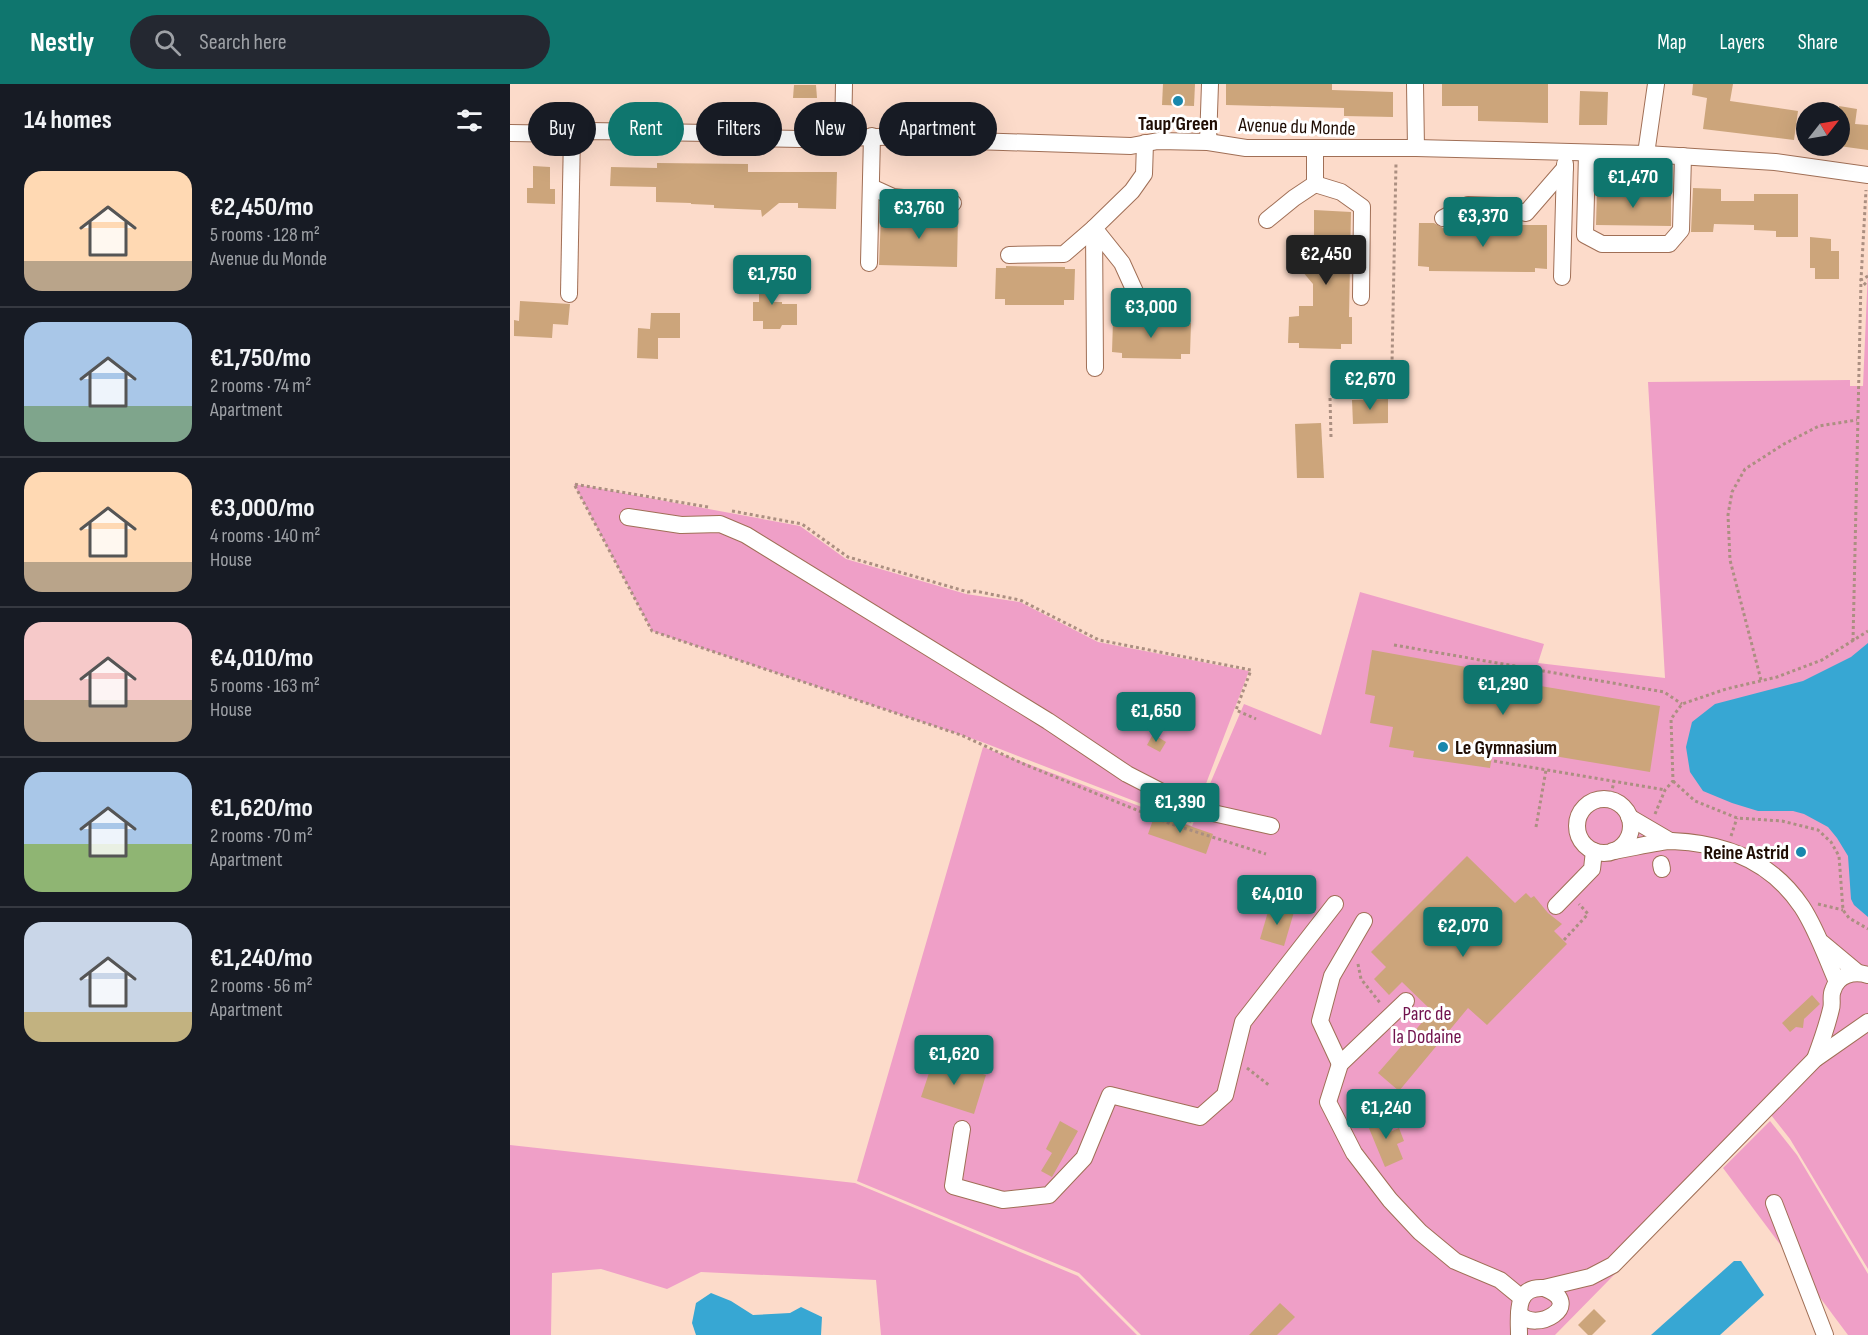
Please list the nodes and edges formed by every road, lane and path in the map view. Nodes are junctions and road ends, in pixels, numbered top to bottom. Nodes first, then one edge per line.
1 (844, 84) edge
2 (1210, 84) edge
3 (1415, 84) edge
4 (1656, 84) edge
5 (844, 102) edge
6 (596, 131) edge
7 (510, 133) edge
8 (528, 133) edge
9 (867, 136) edge
10 (872, 136) junction
11 (794, 138) edge
12 (1208, 142) junction
13 (1145, 143) junction
14 (1416, 148) junction
15 (1315, 149) junction
16 (1396, 149) junction
17 (1587, 153) junction
18 (1646, 154) junction
19 (572, 156) edge
20 (1683, 156) junction
21 (1565, 160) junction
22 (1867, 175) edge
23 (1316, 184) junction
24 (871, 187) junction
25 (953, 203) dead end
26 (1443, 218) dead end
27 (1267, 220) dead end
28 (1094, 228) junction
29 (1009, 255) dead end
30 (869, 263) dead end
31 (1868, 276) edge
32 (1562, 277) dead end
33 (1861, 280) junction
34 (1868, 287) edge
35 (569, 294) dead end
36 (1361, 297) dead end
37 (1181, 307) dead end
38 (1095, 368) dead end
39 (1857, 420) junction
40 (1331, 436) dead end
41 (628, 517) dead end
42 (1868, 631) edge
43 (1853, 641) junction
44 (1394, 645) dead end
45 (1761, 681) junction
46 (1682, 704) junction
47 (1494, 761) dead end
48 (1546, 770) junction
49 (1614, 781) junction
50 (1673, 781) junction
51 (1665, 790) junction
52 (1610, 800) junction
53 (1629, 817) junction
54 (1271, 826) dead end
55 (1536, 827) dead end
56 (1649, 827) junction
57 (1664, 842) junction
58 (1594, 851) junction
59 (1613, 851) junction
60 (1661, 865) dead end
61 (1562, 900) joint
62 (1335, 904) dead end
63 (1364, 921) dead end
64 (1868, 930) edge
65 (1354, 939) junction
66 (1564, 940) dead end
67 (1818, 940) junction
68 (1863, 974) edge
69 (1837, 982) junction
70 (1406, 1001) dead end
71 (1832, 1005) junction
72 (1391, 1015) junction
73 (1866, 1023) edge
74 (1234, 1057) junction
75 (1815, 1059) junction
76 (1340, 1064) junction
77 (1270, 1086) dead end
78 (962, 1129) dead end
79 (1774, 1203) dead end
80 (1590, 1277) junction
81 (1544, 1288) junction
82 (1521, 1306) junction
83 (1560, 1306) junction
84 (1534, 1332) edge
85 (1519, 1335) edge
86 (1825, 1335) edge

1 - 5 street
2 - 12 street
3 - 14 street
4 - 18 street
6 - 11 street, Avenue du Monde
7 - 8 street, Avenue du Monde
9 - 10 street, Avenue du Monde
10 - 13 street, Avenue du Monde
10 - 24 street
12 - 13 street, Avenue du Monde
12 - 15 street, Avenue du Monde
13 - 28 street
14 - 16 street, Avenue du Monde
14 - 21 street, Avenue du Monde
15 - 16 street, Avenue du Monde
15 - 23 street
16 - 40 path
17 - 18 street, Avenue du Monde
17 - 20 street
17 - 21 street, Avenue du Monde
18 - 20 street, Avenue du Monde
19 - 35 street
20 - 22 street, Avenue du Monde
21 - 26 street
21 - 32 street
22 - 33 path
23 - 27 street
23 - 36 street
24 - 25 street
24 - 30 street
28 - 29 street
28 - 37 street
28 - 38 street
31 - 33 path
33 - 34 path
33 - 39 path
39 - 43 path
39 - 45 path
41 - 54 street
42 - 43 path
43 - 45 path
44 - 46 path
45 - 46 path
46 - 50 path
47 - 48 path
48 - 49 path
48 - 55 path
49 - 51 path
49 - 52 path
50 - 51 path
50 - 64 path
51 - 56 path
52 - 53 street
52 - 58 street
53 - 56 street
53 - 59 street
56 - 57 street
57 - 59 street
57 - 60 street
57 - 67 street
58 - 59 street
58 - 61 street
61 - 66 path
62 - 74 street
63 - 65 street
65 - 72 path
65 - 76 street
67 - 68 street
67 - 69 street
68 - 69 street
69 - 71 street
70 - 72 street
71 - 73 street
71 - 75 street
72 - 76 street
73 - 75 street
74 - 77 path
74 - 78 street
75 - 80 street
76 - 82 street
79 - 86 street
80 - 81 street
80 - 83 street
81 - 82 street
81 - 83 street
82 - 84 street
82 - 85 street
83 - 84 street

